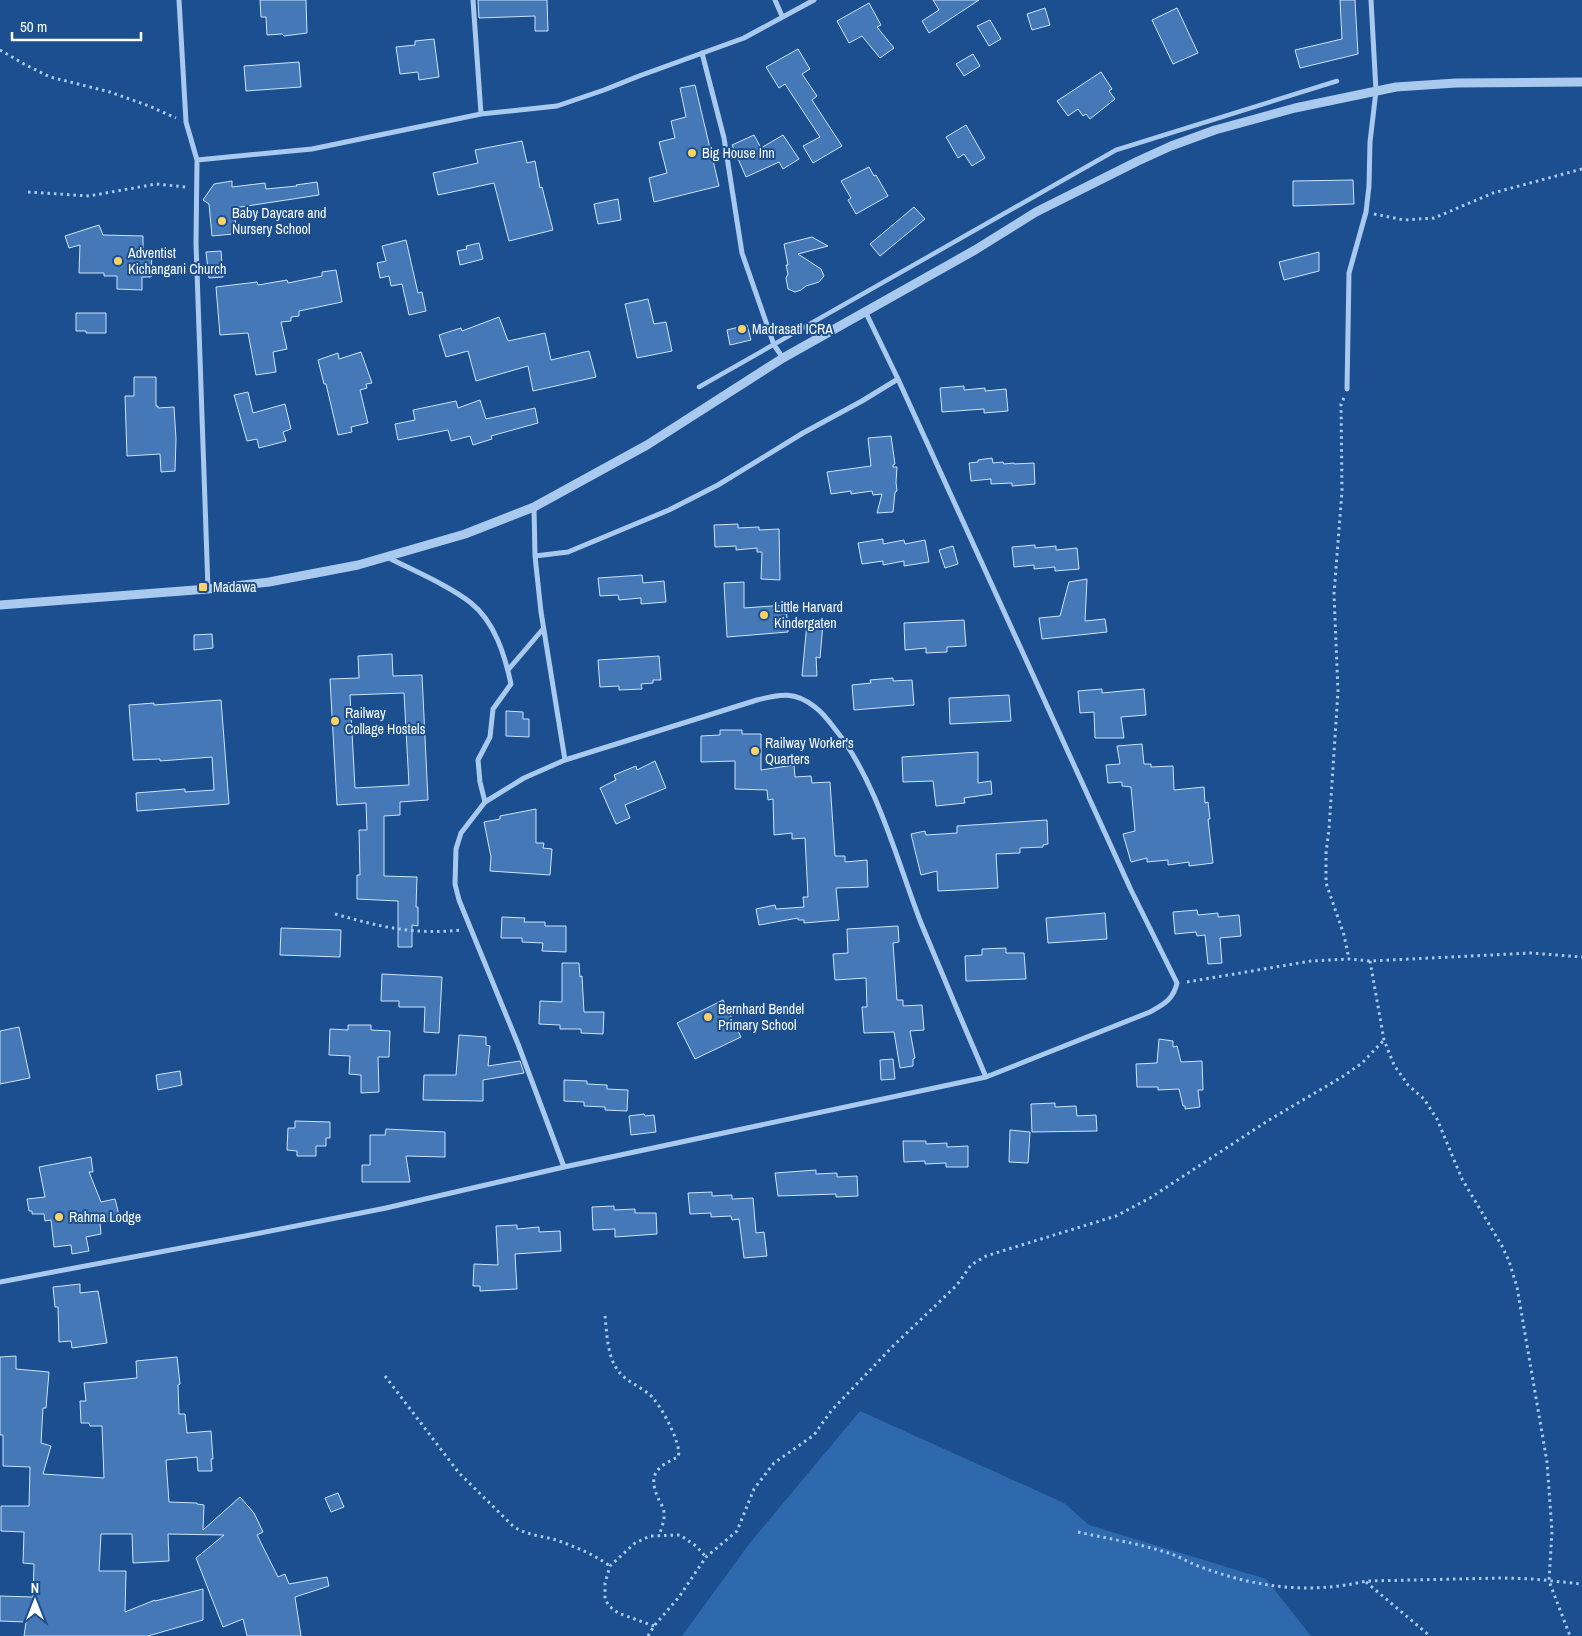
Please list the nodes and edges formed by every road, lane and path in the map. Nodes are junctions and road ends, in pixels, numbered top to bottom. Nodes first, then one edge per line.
1 (179, 0) edge
2 (472, 0) edge
3 (775, 0) edge
4 (814, 0) edge
5 (1371, 0) edge
6 (782, 16) junction
7 (0, 50) edge
8 (702, 53) junction
9 (1337, 81) dead end
10 (1582, 82) edge
11 (1376, 91) junction
12 (481, 114) junction
13 (186, 122) junction
14 (197, 160) junction
15 (1582, 169) edge
16 (197, 188) junction
17 (28, 192) dead end
18 (1366, 212) junction
19 (866, 313) junction
20 (774, 345) junction
21 (783, 358) junction
22 (898, 378) junction
23 (699, 387) dead end
24 (1348, 389) joint
25 (534, 507) junction
26 (535, 556) junction
27 (387, 558) junction
28 (208, 589) junction
29 (0, 605) edge
30 (543, 629) junction
31 (508, 670) junction
32 (565, 760) junction
33 (485, 802) junction
34 (335, 914) dead end
35 (472, 929) junction
36 (1582, 957) edge
37 (1349, 959) junction
38 (1370, 961) junction
39 (1177, 983) junction
40 (1384, 1040) junction
41 (986, 1077) junction
42 (564, 1167) junction
43 (0, 1282) edge
44 (604, 1316) dead end
45 (385, 1376) dead end
46 (1078, 1532) dead end
47 (659, 1536) junction
48 (706, 1557) junction
49 (610, 1566) junction
50 (1366, 1581) junction
51 (1549, 1581) junction
52 (1582, 1584) edge
53 (654, 1626) junction
54 (648, 1636) edge
55 (1430, 1636) edge
56 (1570, 1636) edge

1 - 13 street
2 - 12 street
3 - 6 street
4 - 6 street
5 - 11 street
6 - 8 street
7 - 13 path
8 - 12 street
8 - 20 street
9 - 20 street
10 - 11 street
11 - 18 street
11 - 19 street
12 - 14 street
13 - 14 street
14 - 16 street
15 - 18 path
16 - 17 path
16 - 28 street
18 - 24 street
19 - 21 street
19 - 22 street
20 - 21 street
20 - 23 street
21 - 25 street
22 - 26 street
22 - 39 street
24 - 37 path
25 - 26 street
25 - 27 street
26 - 30 street
27 - 28 street
27 - 31 street
28 - 29 street
30 - 31 street
30 - 32 street
31 - 33 street
32 - 33 street
32 - 41 street
33 - 35 street
34 - 35 path
35 - 42 street
36 - 38 path
37 - 38 path
37 - 39 path
38 - 40 path
39 - 41 street
40 - 48 path
40 - 51 path
41 - 42 street
42 - 43 street
44 - 47 path
45 - 49 path
46 - 50 path
47 - 48 path
47 - 49 path
48 - 53 path
49 - 53 path
50 - 51 path
50 - 55 path
51 - 52 path
51 - 56 path
53 - 54 path

